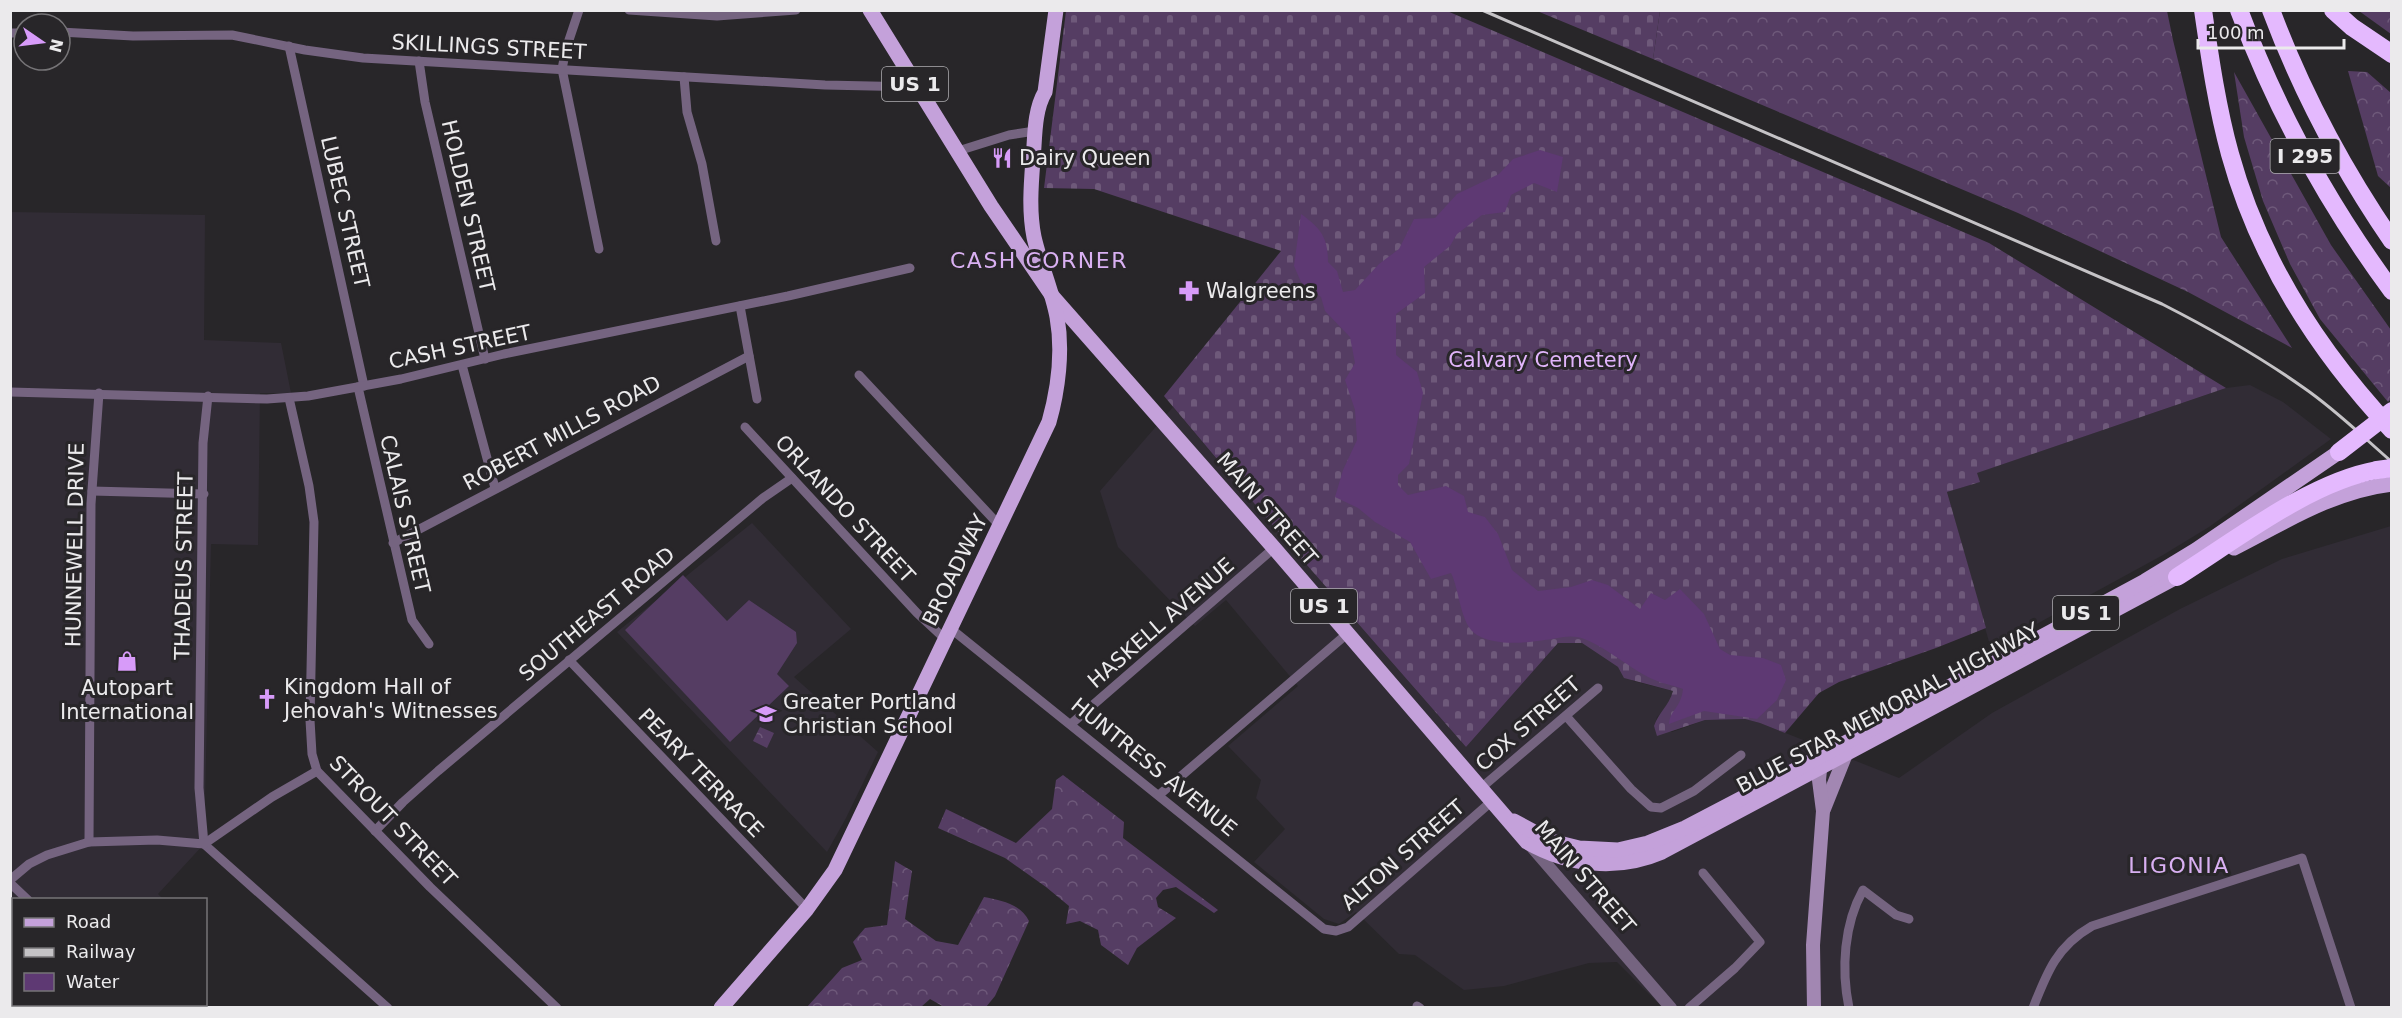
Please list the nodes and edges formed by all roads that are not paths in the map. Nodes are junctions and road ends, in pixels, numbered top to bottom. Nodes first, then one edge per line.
1 (579, 10) edge
2 (629, 10) edge
3 (796, 10) edge
4 (870, 10) edge
5 (1049, 10) edge
6 (1056, 10) edge
7 (2203, 10) edge
8 (2239, 10) edge
9 (2271, 10) edge
10 (2332, 10) edge
11 (72, 33) edge
12 (289, 46) junction
13 (2391, 54) edge
14 (419, 61) junction
15 (562, 69) junction
16 (684, 77) junction
17 (917, 87) junction
18 (1041, 99) junction
19 (1035, 131) junction
20 (958, 151) junction
21 (716, 241) dead end
22 (2391, 241) edge
23 (599, 249) dead end
24 (910, 268) dead end
25 (2391, 291) edge
26 (1053, 297) junction
27 (740, 306) junction
28 (748, 356) junction
29 (485, 359) junction
30 (462, 365) junction
31 (859, 375) dead end
32 (361, 386) junction
33 (10, 392) edge
34 (99, 393) junction
35 (208, 396) junction
36 (289, 398) junction
37 (757, 399) dead end
38 (2391, 411) edge
39 (745, 428) dead end
40 (2391, 430) edge
41 (2339, 452) joint
42 (2388, 477) edge
43 (792, 478) junction
44 (495, 488) junction
45 (92, 491) junction
46 (204, 494) junction
47 (999, 525) junction
48 (393, 543) junction
49 (1274, 548) junction
50 (2177, 577) joint
51 (1348, 633) junction
52 (948, 634) junction
53 (429, 644) dead end
54 (569, 660) junction
55 (1598, 688) dead end
56 (1566, 716) junction
57 (1071, 724) junction
58 (1846, 754) junction
59 (1741, 755) dead end
60 (1820, 762) junction
61 (317, 771) junction
62 (1481, 788) junction
63 (1159, 795) junction
64 (1496, 805) junction
65 (1823, 811) junction
66 (375, 831) junction
67 (89, 842) junction
68 (1527, 842) junction
69 (204, 844) junction
70 (1703, 873) dead end
71 (10, 881) edge
72 (18, 891) junction
73 (26, 898) edge
74 (10, 900) edge
75 (807, 909) junction
76 (1909, 919) dead end
77 (1336, 932) joint
78 (388, 1008) edge
79 (557, 1008) edge
80 (721, 1008) edge
81 (1671, 1008) edge
82 (1689, 1008) edge
83 (1814, 1008) edge
84 (1850, 1008) edge
85 (2033, 1008) edge
86 (2351, 1008) edge

1 - 15 street
2 - 3 street
4 - 17 main road, MAIN STREET / US 1
5 - 18 main road, BROADWAY
6 - 18 main road, BROADWAY
7 - 40 highway
8 - 25 highway, I 295
9 - 22 highway, I 295
10 - 13 highway
11 - 12 street, SKILLINGS STREET
12 - 14 street, SKILLINGS STREET
12 - 32 street, LUBEC STREET
14 - 15 street, SKILLINGS STREET
14 - 29 street, HOLDEN STREET
15 - 16 street, SKILLINGS STREET
15 - 23 street
16 - 17 street, SKILLINGS STREET
16 - 21 street
17 - 20 main road, MAIN STREET / US 1
18 - 19 main road, BROADWAY
19 - 20 street
19 - 26 main road, BROADWAY
20 - 26 main road, MAIN STREET / US 1
24 - 27 street, CASH STREET
26 - 47 main road, BROADWAY
26 - 49 main road, MAIN STREET / US 1
27 - 28 street
27 - 29 street, CASH STREET
28 - 37 street
28 - 44 street, ROBERT MILLS ROAD
29 - 30 street, CASH STREET
30 - 32 street, CASH STREET
30 - 44 street
31 - 47 street
32 - 36 street, CASH STREET
32 - 48 street, CALAIS STREET
33 - 34 street, CASH STREET
34 - 35 street, CASH STREET
34 - 45 street, HUNNEWELL DRIVE
35 - 36 street, CASH STREET
35 - 46 street, THADEUS STREET
36 - 61 street, STROUT STREET
38 - 41 highway, US 1, bridge
39 - 43 street, ORLANDO STREET
41 - 60 main road, BLUE STAR MEMORIAL HIGHWAY / US 1
42 - 50 highway, US 1
43 - 52 street, ORLANDO STREET
43 - 54 street, SOUTHEAST ROAD
44 - 48 street, ROBERT MILLS ROAD
45 - 46 street
45 - 67 street, HUNNEWELL DRIVE
46 - 69 street, THADEUS STREET
47 - 52 main road, BROADWAY
48 - 53 street, CALAIS STREET
49 - 51 main road, MAIN STREET / US 1
49 - 57 street, HASKELL AVENUE
50 - 58 main road, BLUE STAR MEMORIAL HIGHWAY / US 1
51 - 62 main road, MAIN STREET / US 1
51 - 63 street
52 - 57 street, HUNTRESS AVENUE
52 - 75 main road, BROADWAY
54 - 66 street, SOUTHEAST ROAD
54 - 75 street, PEARY TERRACE
55 - 56 street, COX STREET
56 - 59 street
56 - 62 street, COX STREET
57 - 63 street, HUNTRESS AVENUE
58 - 60 main road, BLUE STAR MEMORIAL HIGHWAY / US 1
58 - 65 main road
60 - 64 main road, BLUE STAR MEMORIAL HIGHWAY / US 1
60 - 65 main road
60 - 68 main road, BLUE STAR MEMORIAL HIGHWAY / US 1
61 - 66 street, STROUT STREET
61 - 69 street
62 - 64 main road, MAIN STREET / US 1
63 - 77 street, HUNTRESS AVENUE
64 - 68 main road, MAIN STREET / US 1
64 - 77 street, ALTON STREET
65 - 83 main road
66 - 79 street, STROUT STREET
67 - 69 street
67 - 71 street
68 - 81 street, MAIN STREET
69 - 78 street
70 - 82 street
71 - 72 street
72 - 73 street
72 - 74 street
75 - 80 main road, BROADWAY
76 - 84 street
85 - 86 street

